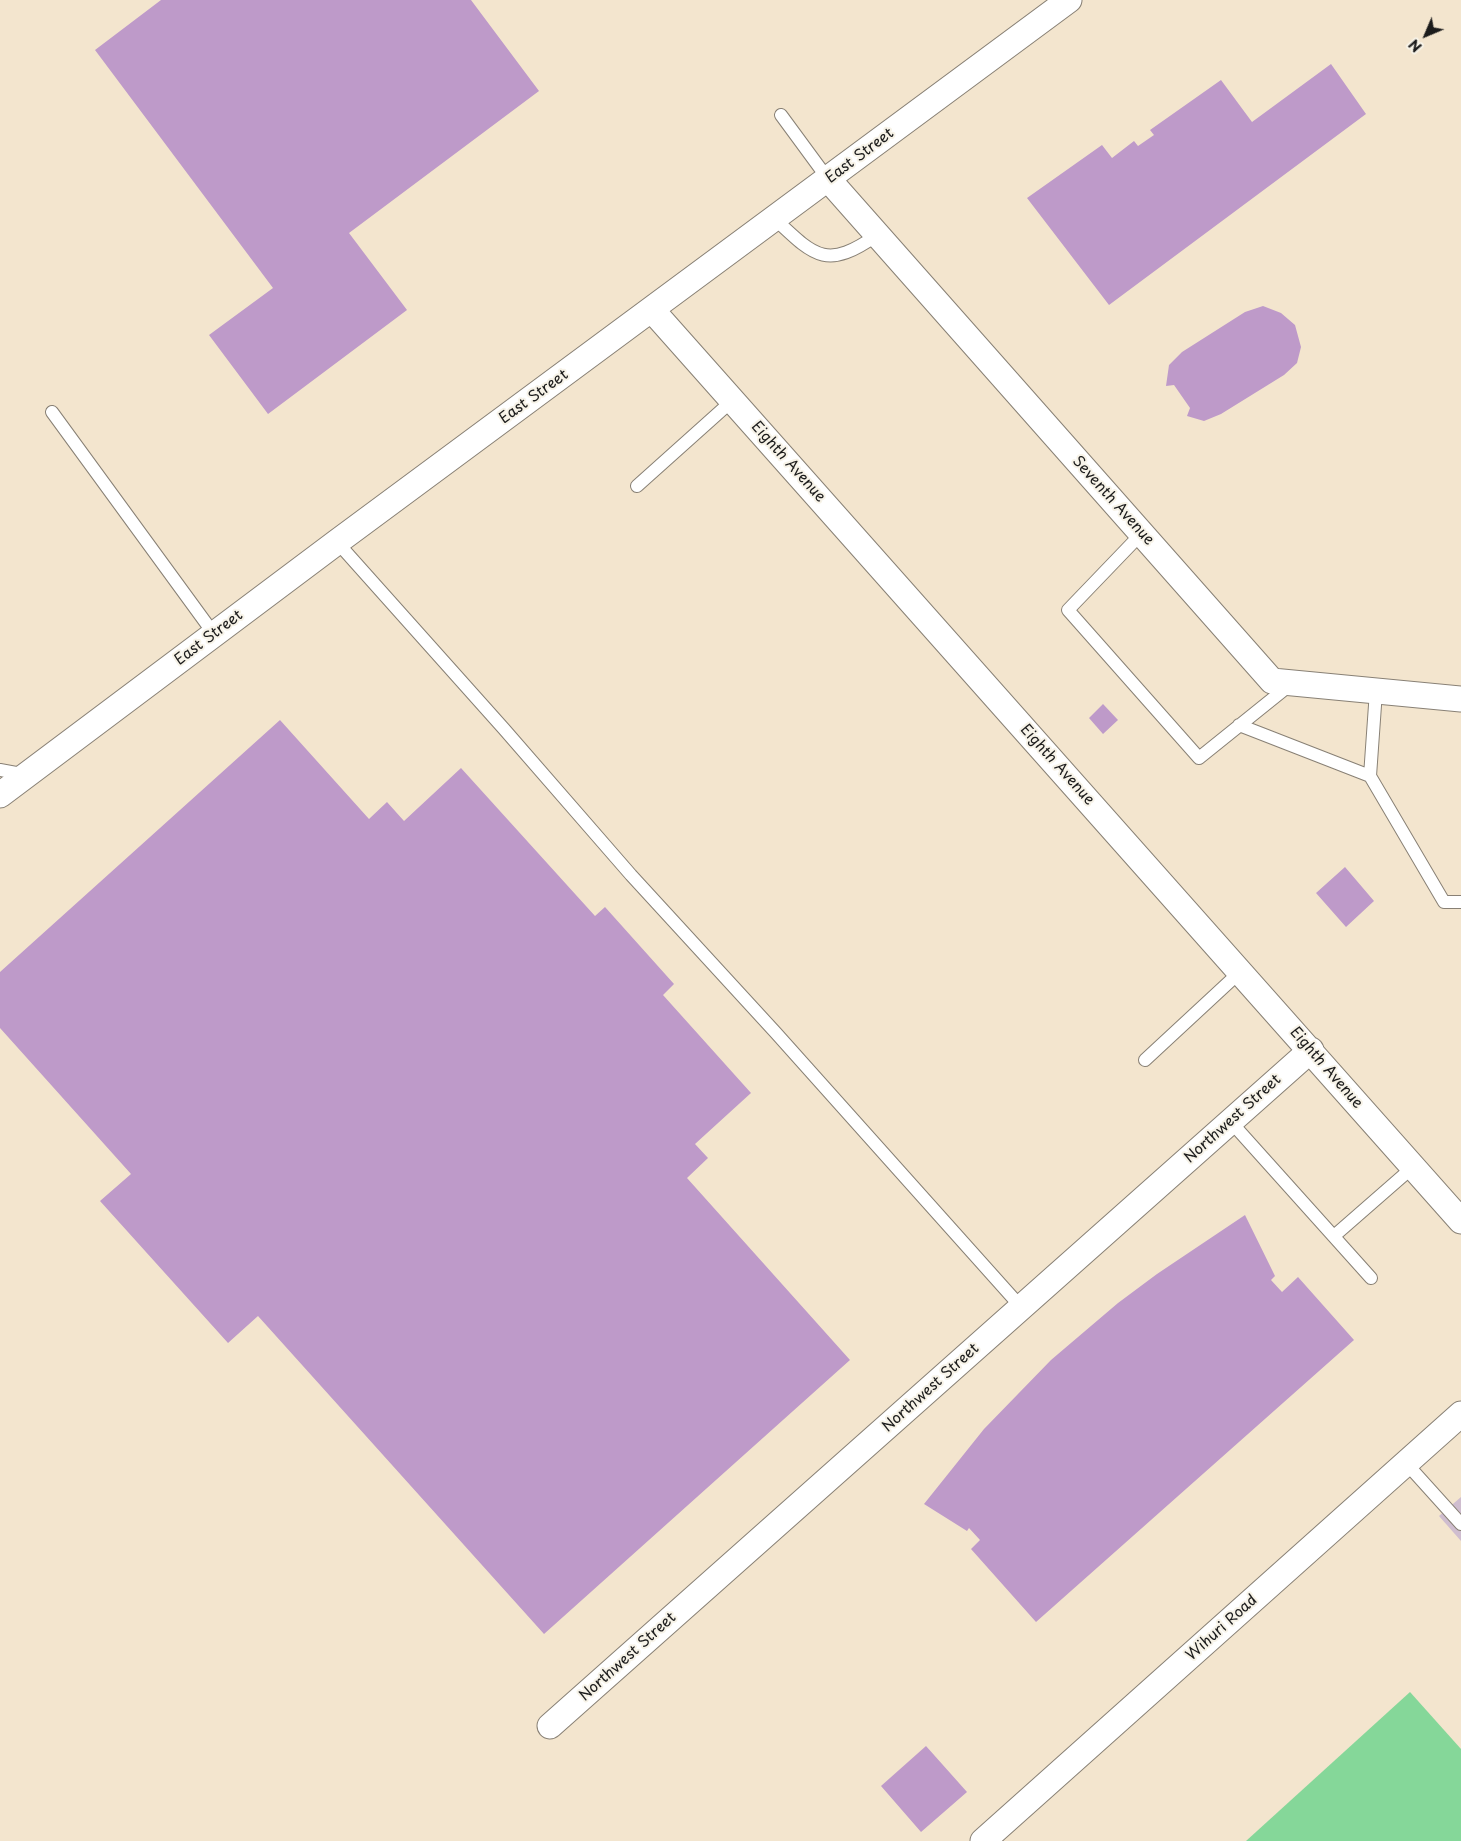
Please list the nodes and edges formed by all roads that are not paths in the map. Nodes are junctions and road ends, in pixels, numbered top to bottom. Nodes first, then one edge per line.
1 (1070, 0) edge
2 (781, 114) dead end
3 (828, 179) junction
4 (775, 219) junction
5 (877, 235) junction
6 (652, 310) junction
7 (733, 400) junction
8 (52, 412) dead end
9 (637, 486) dead end
10 (1142, 534) junction
11 (337, 542) junction
12 (214, 634) junction
13 (1293, 683) junction
14 (1376, 691) junction
15 (1461, 699) edge
16 (1239, 725) junction
17 (0, 770) edge
18 (27, 775) junction
19 (1370, 776) junction
20 (0, 795) edge
21 (1461, 902) edge
22 (1241, 971) junction
23 (1310, 1050) junction
24 (1145, 1060) dead end
25 (1231, 1122) junction
26 (1412, 1167) junction
27 (1461, 1222) edge
28 (1334, 1236) junction
29 (1371, 1278) dead end
30 (1021, 1308) junction
31 (1461, 1414) edge
32 (1406, 1463) junction
33 (1461, 1524) edge
34 (550, 1726) dead end
35 (983, 1841) edge

1 - 3 street, East Street
2 - 3 lane
3 - 4 street, East Street
3 - 5 street, Seventh Avenue
4 - 5 lane
4 - 6 street, East Street
5 - 10 street, Seventh Avenue
6 - 7 street, Eighth Avenue
6 - 11 street, East Street
7 - 9 lane
7 - 22 street, Eighth Avenue
8 - 12 lane
10 - 13 street, Seventh Avenue
10 - 16 lane
11 - 12 street, East Street
11 - 30 lane
12 - 18 street, East Street
13 - 14 street, Seventh Avenue
13 - 16 lane
14 - 15 street, Seventh Avenue
14 - 19 lane
16 - 19 lane
17 - 18 lane
18 - 20 street, East Street
19 - 21 lane
22 - 23 street, Eighth Avenue
22 - 24 lane
23 - 25 street, Northwest Street
23 - 26 street, Eighth Avenue
25 - 28 lane
25 - 30 street, Northwest Street
26 - 27 street, Eighth Avenue
26 - 28 lane
28 - 29 lane
30 - 34 street, Northwest Street
31 - 32 street, Wihuri Road
32 - 33 lane
32 - 35 street, Wihuri Road

